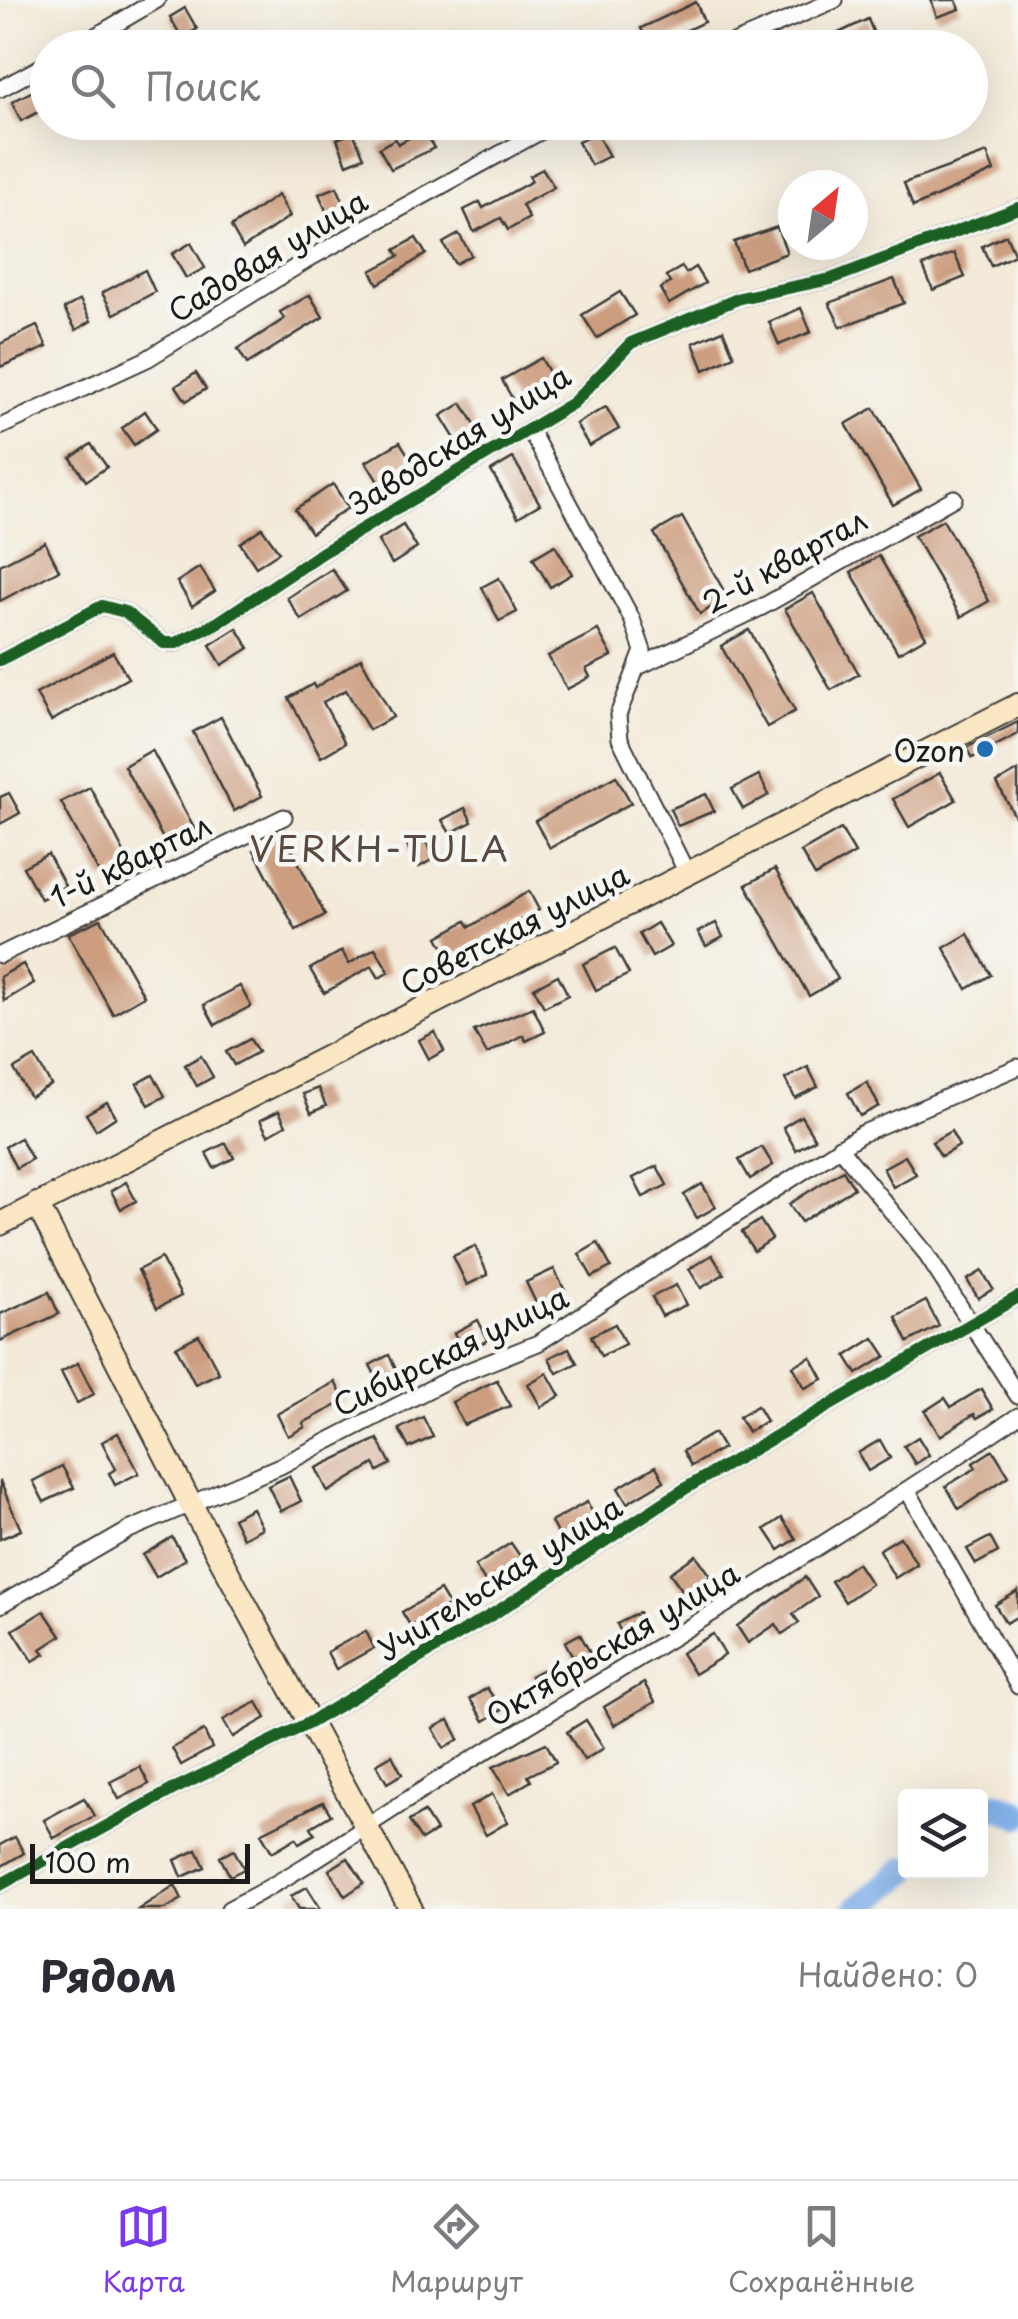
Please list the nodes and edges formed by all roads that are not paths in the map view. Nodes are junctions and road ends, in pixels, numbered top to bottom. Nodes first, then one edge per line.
1 (157, 0) edge
2 (836, 0) edge
3 (106, 30) edge
4 (765, 30) edge
5 (30, 73) edge
6 (0, 89) edge
7 (525, 140) edge
8 (1018, 208) edge
9 (0, 427) edge
10 (530, 430) junction
11 (954, 498) dead end
12 (0, 660) edge
13 (638, 667) junction
14 (1018, 705) edge
15 (284, 817) dead end
16 (687, 873) junction
17 (0, 955) edge
18 (1018, 1067) edge
19 (839, 1147) junction
20 (37, 1204) junction
21 (0, 1224) edge
22 (1018, 1297) edge
23 (975, 1324) junction
24 (1018, 1396) edge
25 (1018, 1416) edge
26 (908, 1490) junction
27 (189, 1501) junction
28 (0, 1606) edge
29 (1018, 1686) edge
30 (309, 1723) junction
31 (365, 1826) junction
32 (0, 1885) edge
33 (230, 1909) edge
34 (411, 1909) edge

1 - 3 street
2 - 4 street
5 - 6 street
7 - 9 street, Садовая улица
8 - 10 street, Заводская улица
10 - 12 street, Заводская улица
10 - 13 street
11 - 13 street, 2-й квартал
13 - 16 street
14 - 16 main road, Советская улица
15 - 17 street, 1-й квартал
16 - 20 main road, Советская улица
18 - 19 street, Сибирская улица
19 - 23 street
19 - 27 street, Сибирская улица
20 - 21 main road, Советская улица
20 - 27 main road
22 - 23 street, Учительская улица
23 - 24 street
23 - 30 street, Учительская улица
25 - 26 street, Октябрьская улица
26 - 29 street
26 - 31 street, Октябрьская улица
27 - 28 street, Сибирская улица
27 - 30 main road
30 - 31 main road
30 - 32 street, Учительская улица
31 - 33 street, Октябрьская улица
31 - 34 main road

